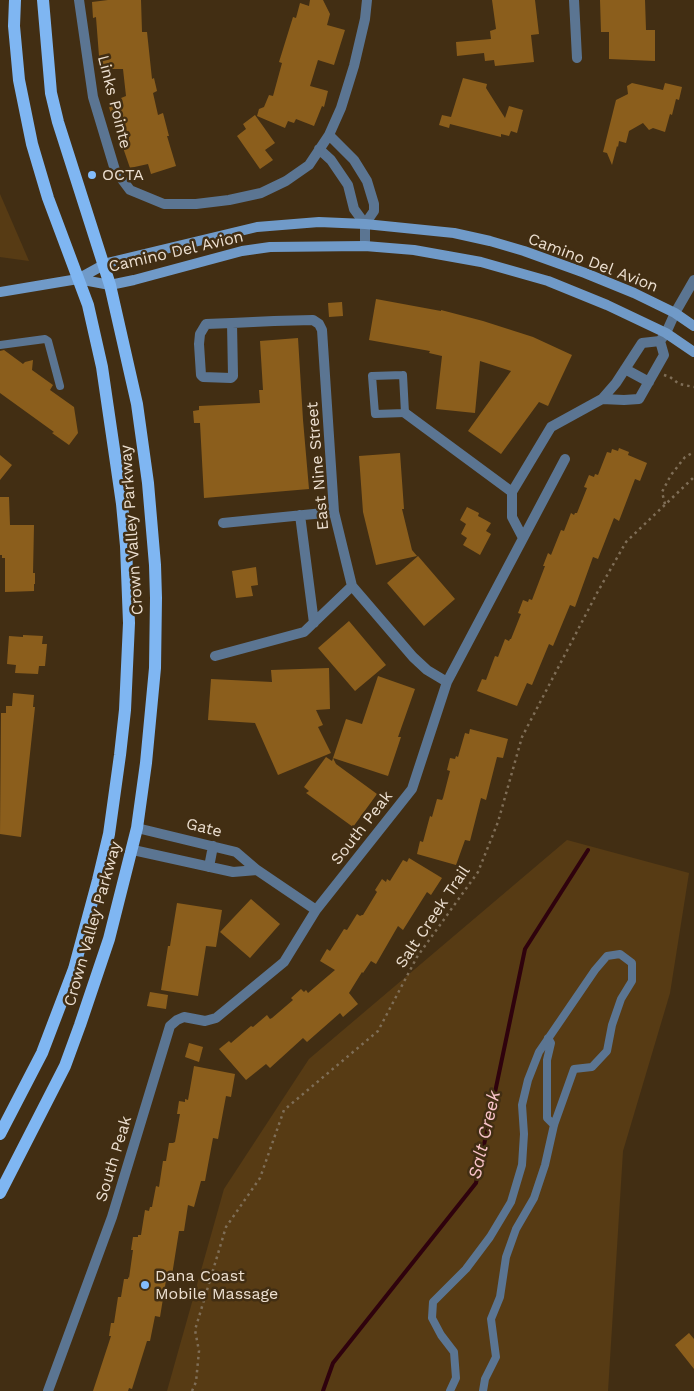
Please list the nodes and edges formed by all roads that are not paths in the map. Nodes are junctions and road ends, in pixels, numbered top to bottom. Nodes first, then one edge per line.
1 (14, 0) edge
2 (43, 0) edge
3 (79, 0) edge
4 (367, 0) edge
5 (574, 0) edge
6 (577, 58) dead end
7 (330, 134) junction
8 (319, 149) junction
9 (354, 160) junction
10 (339, 172) junction
11 (365, 224) junction
12 (366, 246) junction
13 (104, 264) junction
14 (78, 279) junction
15 (694, 280) edge
16 (110, 285) junction
17 (0, 292) edge
18 (675, 313) junction
19 (232, 323) junction
20 (694, 326) edge
21 (663, 337) junction
22 (0, 345) edge
23 (694, 352) edge
24 (625, 369) junction
25 (649, 382) junction
26 (60, 386) dead end
27 (602, 398) junction
28 (405, 412) junction
29 (565, 459) dead end
30 (512, 492) junction
31 (334, 512) junction
32 (300, 515) junction
33 (223, 523) dead end
34 (523, 538) junction
35 (352, 586) junction
36 (314, 623) junction
37 (215, 656) dead end
38 (447, 682) junction
39 (137, 828) junction
40 (213, 846) junction
41 (133, 850) junction
42 (209, 866) junction
43 (257, 870) junction
44 (316, 910) junction
45 (548, 1038) junction
46 (554, 1125) junction
47 (0, 1134) edge
48 (0, 1193) edge
49 (48, 1391) edge
50 (450, 1391) edge
51 (483, 1391) edge

1 - 14 main road, Crown Valley Parkway
2 - 13 main road, Crown Valley Parkway
3 - 8 street, Links Pointe
4 - 7 street, Links Pointe
5 - 6 street
7 - 8 street, Links Pointe
7 - 9 street
8 - 10 street
9 - 10 street
9 - 11 street
10 - 11 street
11 - 12 street
11 - 13 main road, Camino Del Avion
11 - 18 main road, Camino Del Avion
12 - 16 main road, Camino Del Avion
12 - 21 main road, Camino Del Avion
13 - 14 main road, Camino Del Avion
13 - 16 main road, Crown Valley Parkway
14 - 16 main road, Camino Del Avion
14 - 17 main road
14 - 47 main road, Crown Valley Parkway
15 - 18 street
16 - 39 main road, Crown Valley Parkway
18 - 20 main road, Camino Del Avion
18 - 21 street
19 - 19 street, East Nine Street
19 - 31 street, East Nine Street
21 - 23 main road, Camino Del Avion
21 - 24 street
21 - 25 street
22 - 26 lane
24 - 25 street
24 - 27 street
25 - 27 street
27 - 30 street
28 - 28 lane
28 - 30 street
29 - 34 street, South Peak
30 - 34 street
31 - 32 street
31 - 35 street, East Nine Street
32 - 33 street
32 - 36 street
34 - 38 street, South Peak
35 - 36 street
35 - 38 street, East Nine Street
36 - 37 street
38 - 44 street, South Peak
39 - 40 street, Gate
39 - 41 main road, Crown Valley Parkway
40 - 42 street
40 - 43 street, Gate
41 - 42 street
41 - 48 main road, Crown Valley Parkway
42 - 43 street
43 - 44 street, Gate
44 - 49 street, South Peak
45 - 46 lane
45 - 46 lane
45 - 50 lane
46 - 51 lane

